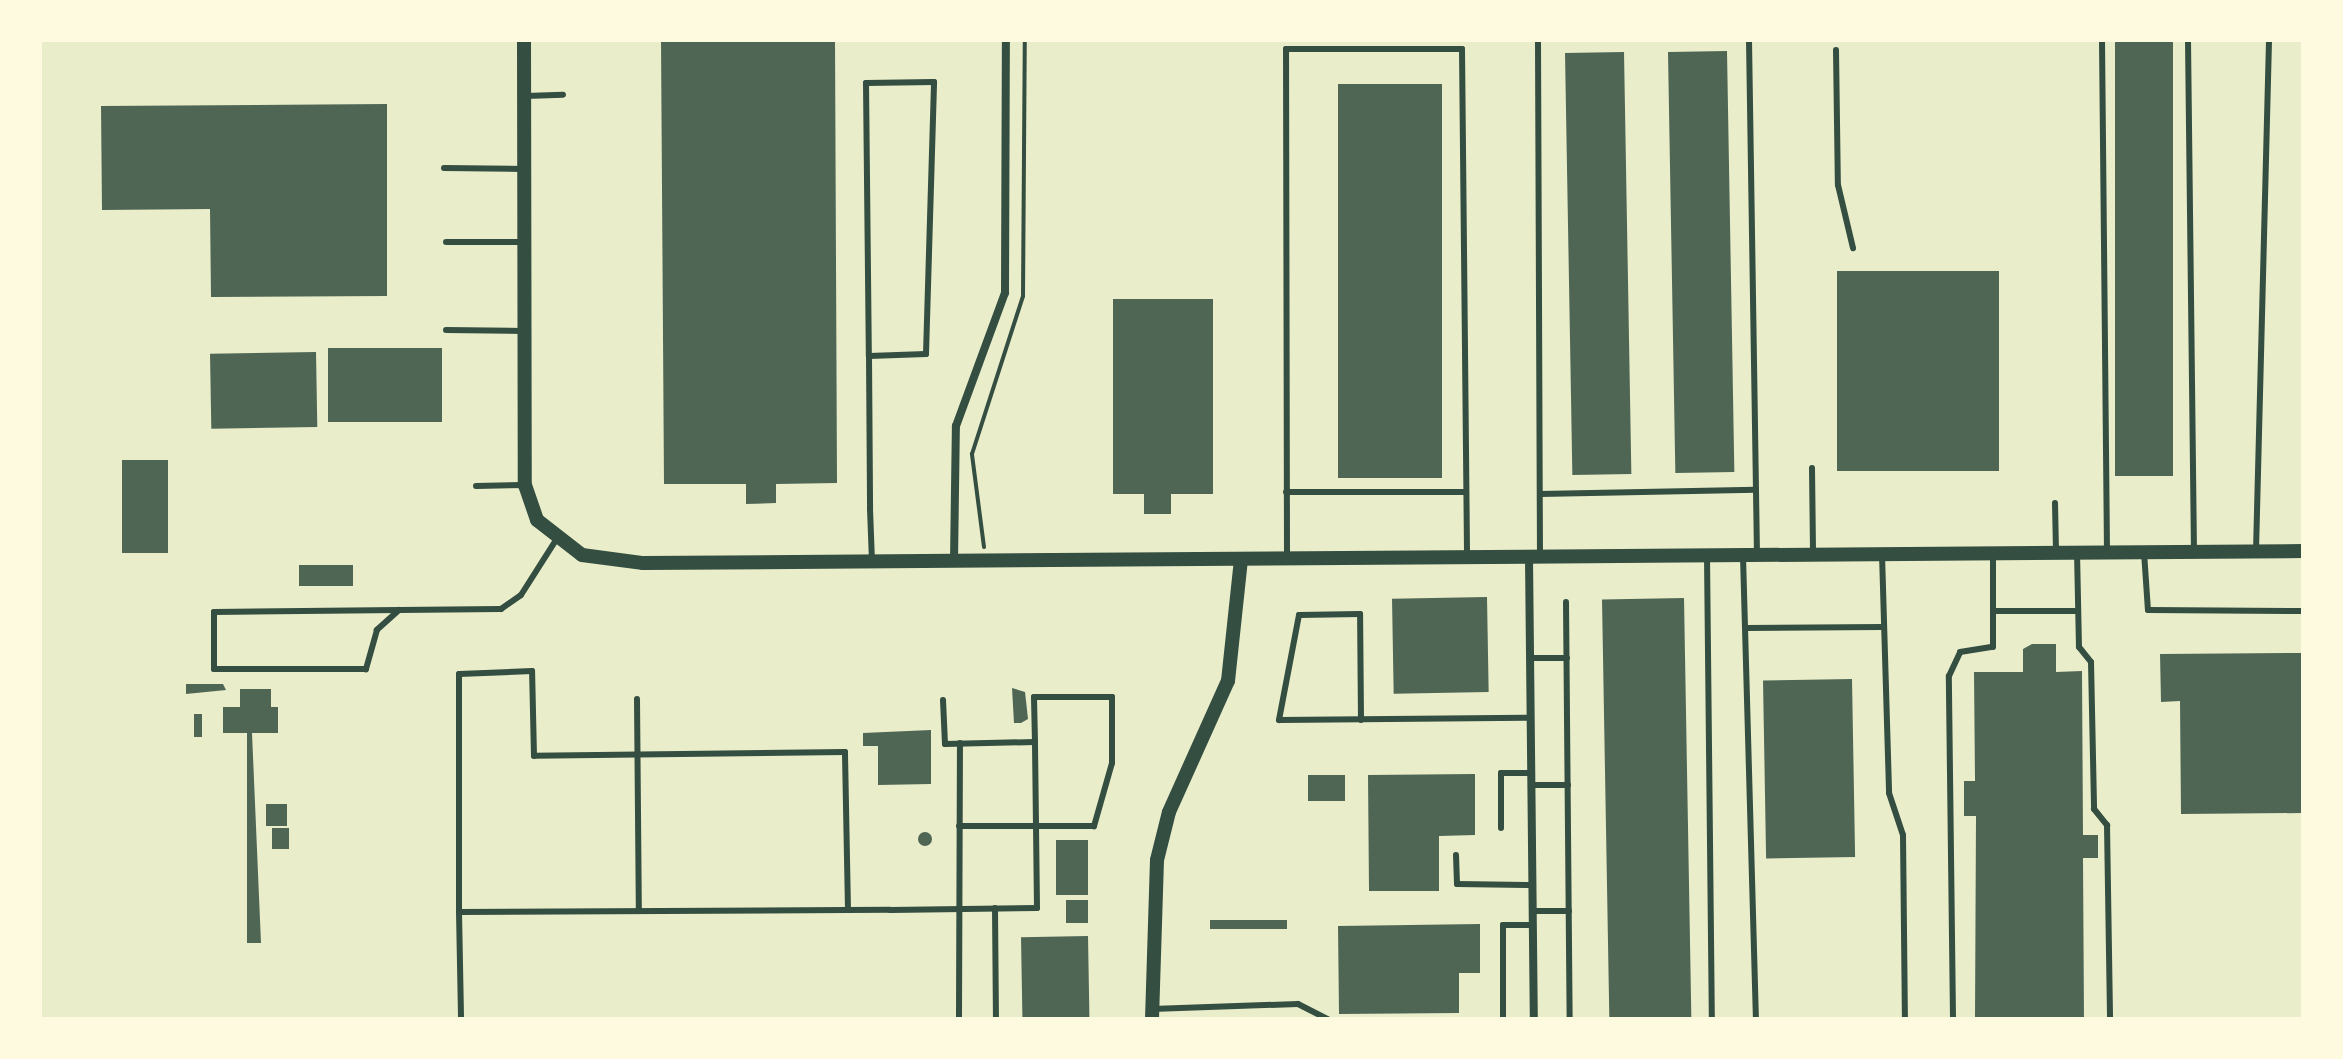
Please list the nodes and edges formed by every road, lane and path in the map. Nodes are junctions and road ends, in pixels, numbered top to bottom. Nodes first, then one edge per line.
1 (524, 40) edge
2 (1006, 40) edge
3 (1538, 40) edge
4 (1749, 40) edge
5 (2102, 40) edge
6 (2188, 40) edge
7 (2269, 40) edge
8 (1836, 50) dead end
9 (563, 95) dead end
10 (524, 96) junction
11 (444, 168) dead end
12 (524, 169) junction
13 (446, 242) dead end
14 (524, 242) junction
15 (1853, 248) dead end
16 (446, 330) dead end
17 (524, 331) junction
18 (869, 356) junction
19 (1812, 468) dead end
20 (525, 485) junction
21 (476, 486) dead end
22 (1756, 490) junction
23 (1286, 492) junction
24 (1466, 492) junction
25 (1540, 494) junction
26 (2055, 503) dead end
27 (556, 540) junction
28 (2194, 551) junction
29 (2256, 551) junction
30 (2303, 551) edge
31 (2056, 552) junction
32 (2077, 552) junction
33 (2107, 552) junction
34 (2144, 552) junction
35 (1993, 553) junction
36 (1882, 554) junction
37 (1813, 555) junction
38 (1707, 556) junction
39 (1750, 556) junction
40 (1535, 558) junction
41 (1467, 559) junction
42 (1241, 560) junction
43 (1287, 560) junction
44 (872, 562) junction
45 (954, 562) junction
46 (1566, 602) dead end
47 (399, 610) junction
48 (1994, 611) junction
49 (2078, 611) junction
50 (2303, 611) edge
51 (1882, 627) junction
52 (1746, 628) junction
53 (1530, 658) junction
54 (1567, 658) junction
55 (637, 699) dead end
56 (943, 700) dead end
57 (1531, 718) junction
58 (1361, 720) junction
59 (1035, 742) junction
60 (960, 743) junction
61 (639, 754) junction
62 (1532, 773) junction
63 (1532, 785) junction
64 (1568, 785) junction
65 (959, 826) junction
66 (1036, 826) junction
67 (1501, 828) dead end
68 (1456, 855) dead end
69 (1533, 885) junction
70 (959, 908) junction
71 (995, 908) junction
72 (848, 910) junction
73 (639, 911) junction
74 (1533, 911) junction
75 (1569, 911) junction
76 (459, 912) junction
77 (1533, 925) junction
78 (1152, 1014) edge
79 (461, 1019) edge
80 (959, 1019) edge
81 (996, 1019) edge
82 (1328, 1019) edge
83 (1503, 1019) edge
84 (1534, 1019) edge
85 (1570, 1019) edge
86 (1712, 1019) edge
87 (1756, 1019) edge
88 (1905, 1019) edge
89 (1953, 1019) edge
90 (2110, 1019) edge

1 - 10 street
2 - 45 street
3 - 25 lane
4 - 22 lane
5 - 33 lane
6 - 28 lane
7 - 29 lane
8 - 15 lane
9 - 10 lane
10 - 12 street
11 - 12 lane
12 - 14 street
13 - 14 lane
14 - 17 street
16 - 17 lane
17 - 20 street
18 - 18 lane
18 - 44 lane
19 - 37 lane
20 - 21 lane
20 - 27 street
22 - 25 lane
22 - 39 lane
23 - 24 lane
23 - 24 lane
23 - 43 lane
24 - 41 lane
25 - 40 lane
26 - 31 lane
27 - 44 street
27 - 47 lane
28 - 29 street
28 - 34 street
29 - 30 street
31 - 32 street
31 - 35 street
32 - 33 street
32 - 49 lane
33 - 34 street
34 - 50 lane
35 - 36 street
35 - 48 lane
36 - 37 street
36 - 51 lane
37 - 39 street
38 - 39 street
38 - 40 street
38 - 86 lane
39 - 52 lane
40 - 41 street
40 - 53 street
41 - 43 street
42 - 43 street
42 - 45 street
42 - 78 street
44 - 45 street
46 - 54 lane
47 - 47 lane
48 - 49 lane
48 - 89 lane
49 - 90 lane
51 - 52 lane
51 - 88 lane
52 - 87 lane
53 - 54 lane
53 - 57 street
54 - 64 lane
55 - 61 lane
56 - 60 lane
57 - 58 lane
57 - 62 street
58 - 58 lane
59 - 60 lane
59 - 66 lane
59 - 66 lane
60 - 65 lane
61 - 72 lane
61 - 73 lane
61 - 76 lane
62 - 63 street
62 - 67 lane
63 - 64 lane
63 - 69 street
64 - 75 lane
65 - 66 lane
65 - 70 lane
66 - 71 lane
68 - 69 lane
69 - 74 street
70 - 71 lane
70 - 72 lane
70 - 80 lane
71 - 81 lane
72 - 73 lane
73 - 76 lane
74 - 75 lane
74 - 77 street
75 - 85 lane
76 - 79 lane
77 - 83 lane
77 - 84 street
78 - 82 lane

